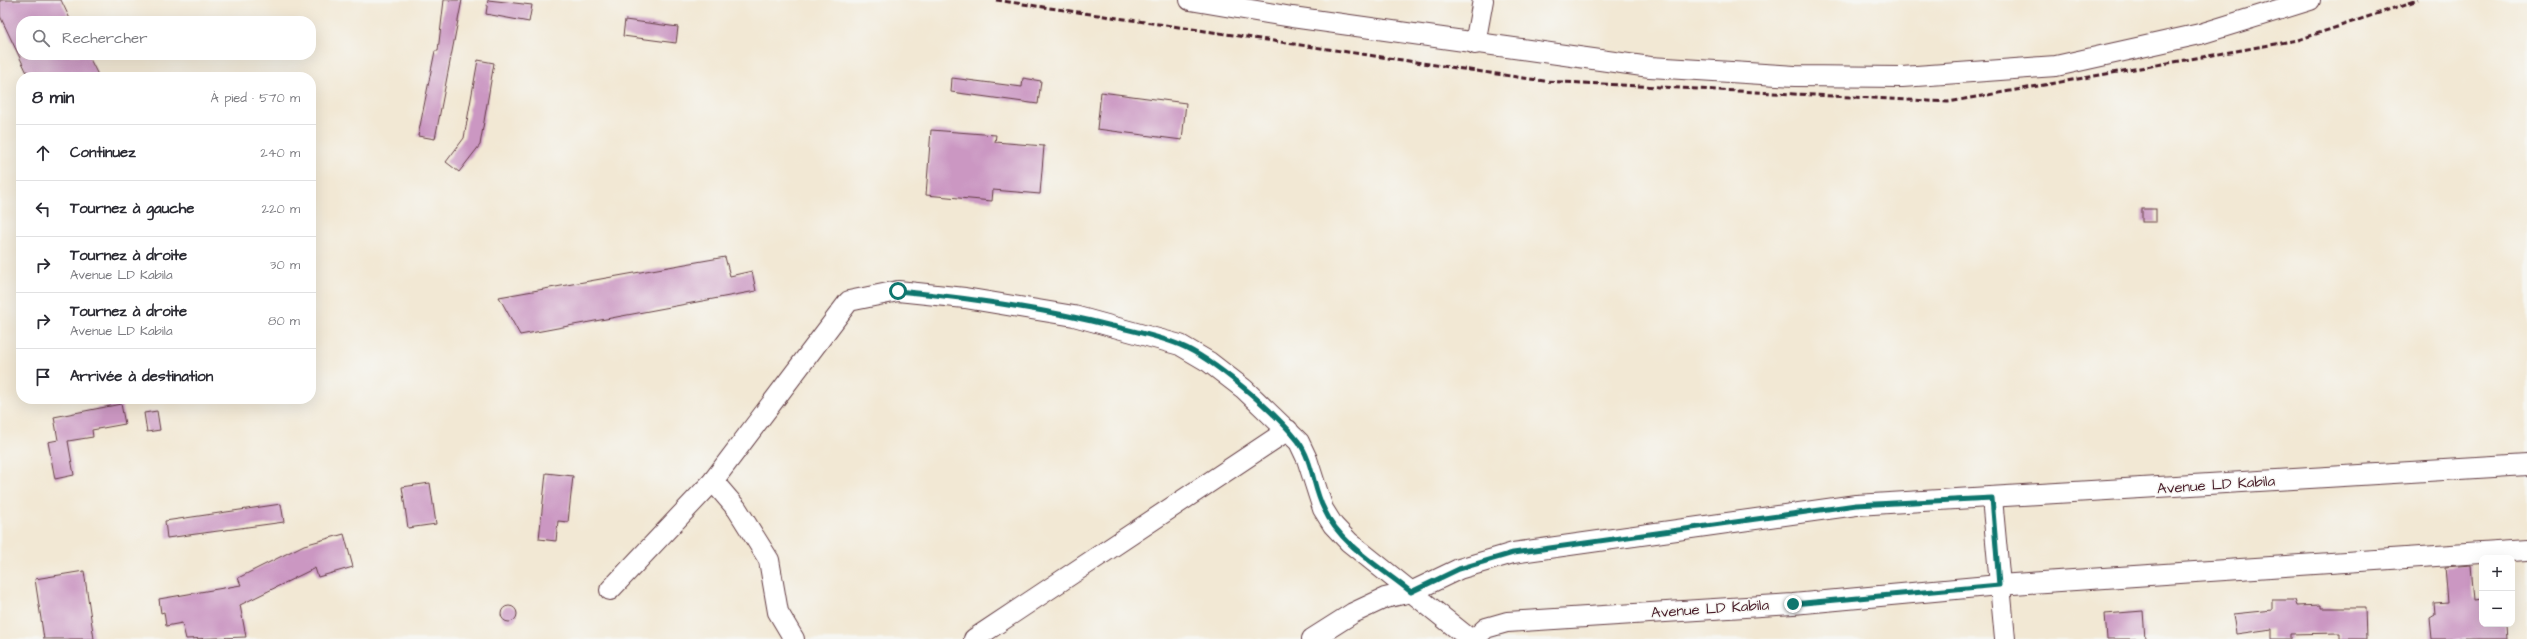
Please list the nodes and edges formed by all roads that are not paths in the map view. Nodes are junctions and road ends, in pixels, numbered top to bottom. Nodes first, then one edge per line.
1 (1190, 0) edge
2 (1483, 0) edge
3 (2310, 0) edge
4 (1475, 44) junction
5 (1288, 430) junction
6 (2527, 465) edge
7 (712, 481) junction
8 (1992, 498) junction
9 (2527, 550) edge
10 (1999, 585) junction
11 (610, 590) dead end
12 (1411, 592) junction
13 (794, 639) edge
14 (974, 639) edge
15 (1312, 639) edge
16 (1470, 639) edge
17 (1474, 639) edge
18 (2005, 639) edge

1 - 4 street
2 - 4 street
3 - 4 street
5 - 7 street
5 - 12 street
5 - 14 street
6 - 8 street, Avenue LD Kabila
7 - 11 street
7 - 13 street
8 - 10 street
8 - 12 street, Avenue LD Kabila
9 - 10 street, Avenue LD Kabila
10 - 17 street, Avenue LD Kabila
10 - 18 street
12 - 15 street, Avenue LD Kabila
12 - 16 street

